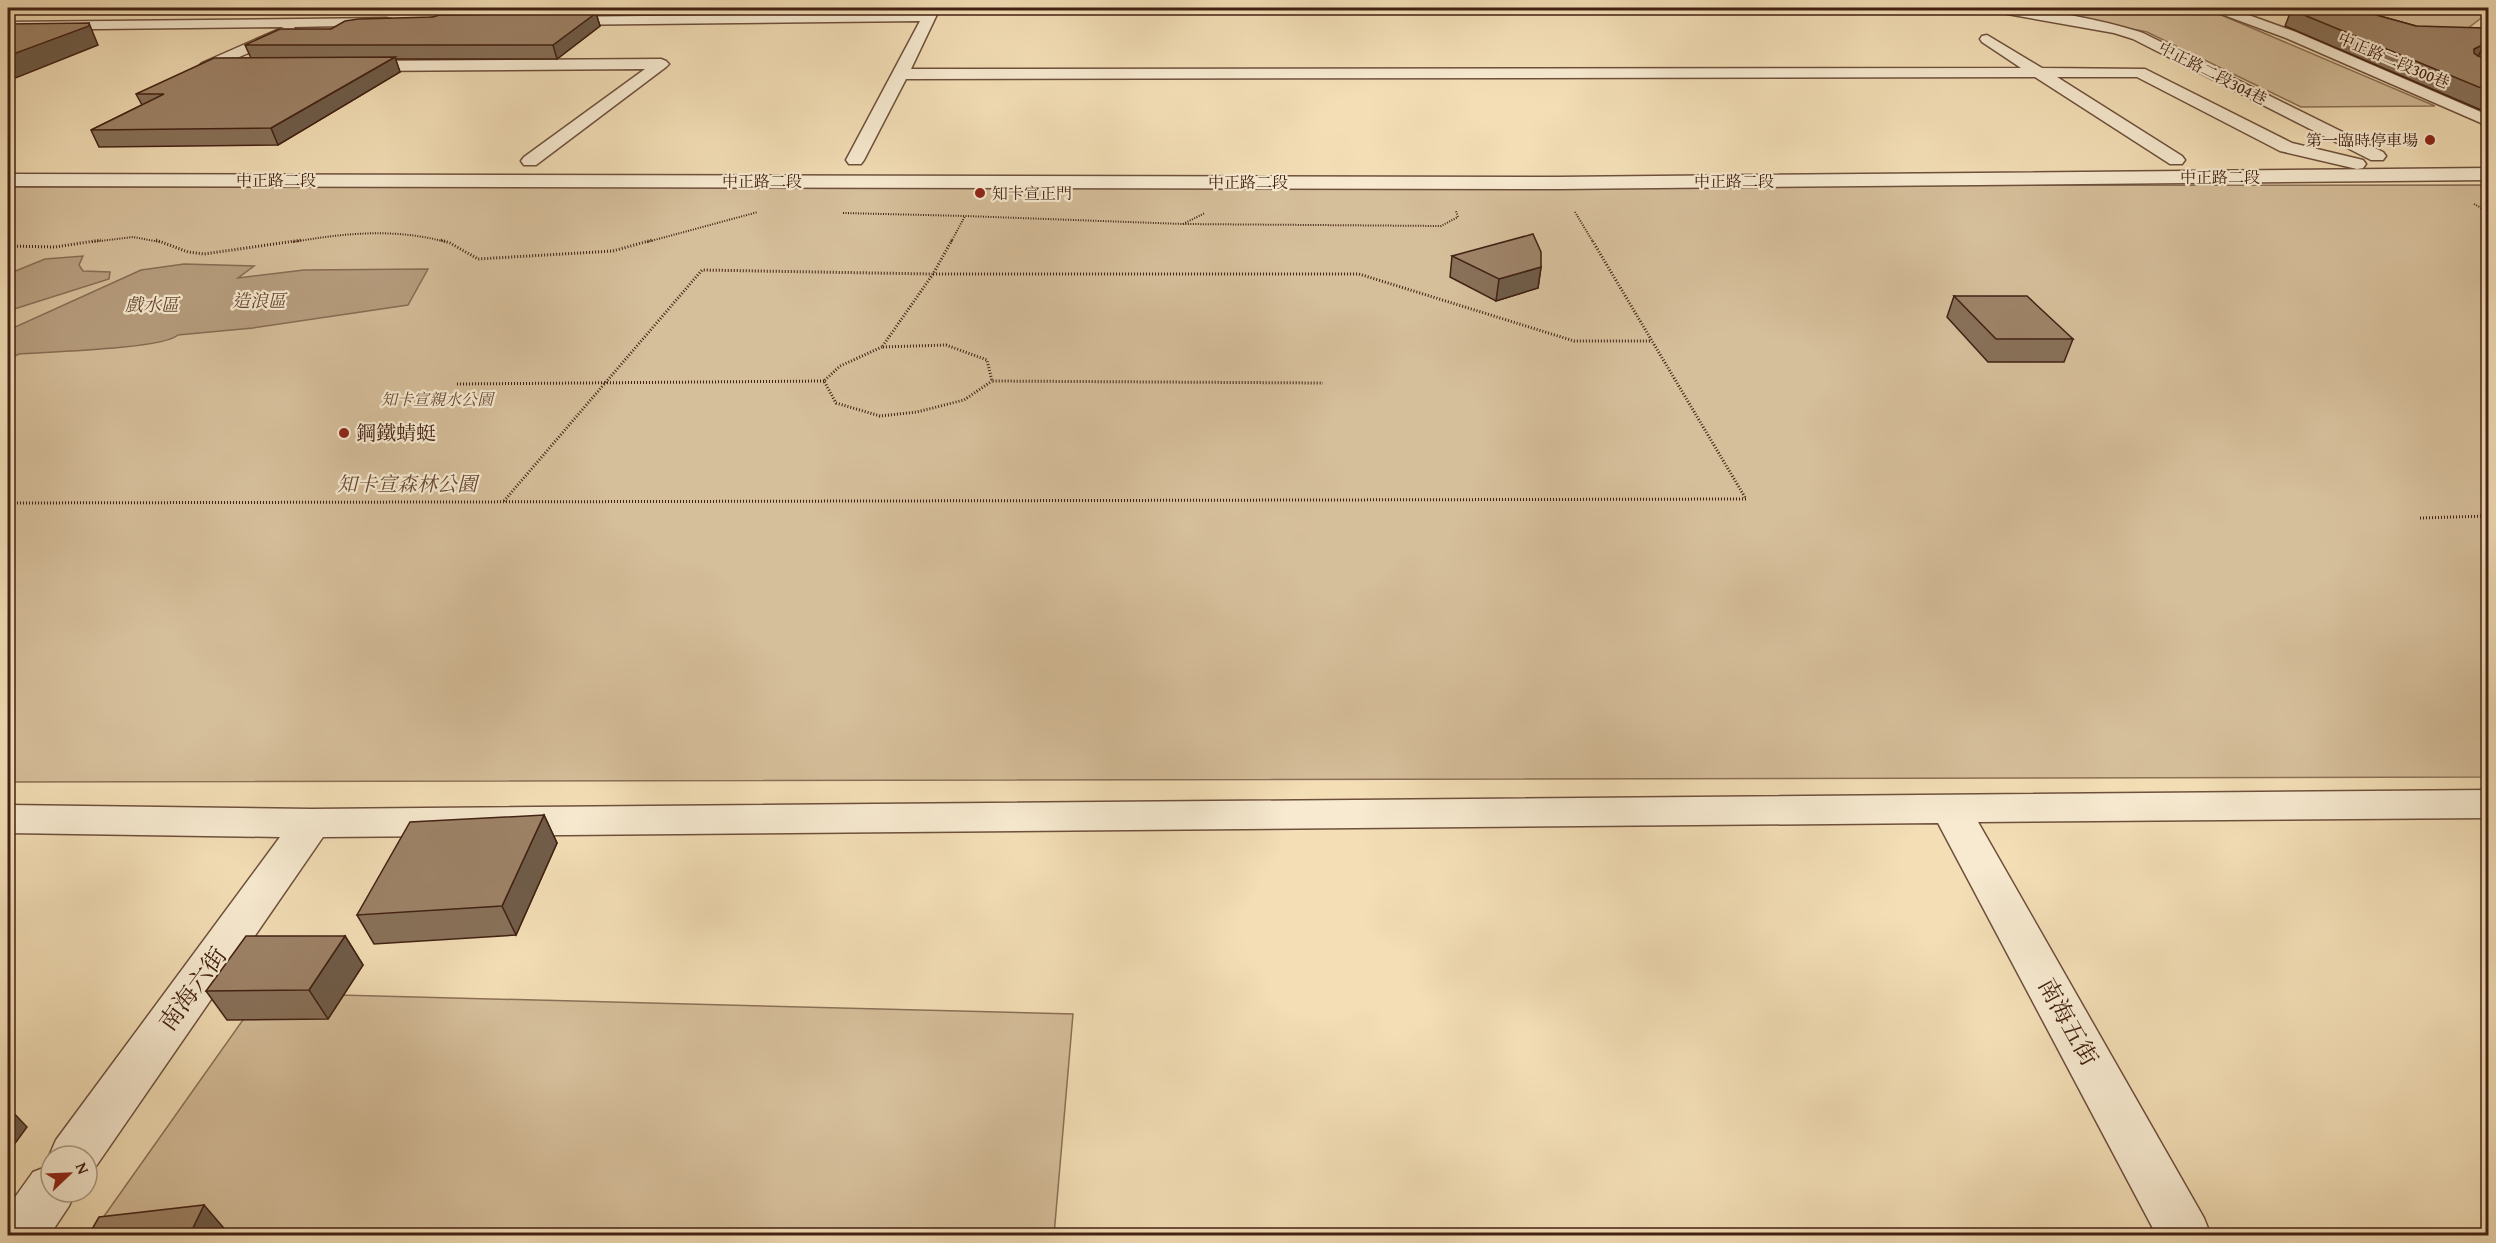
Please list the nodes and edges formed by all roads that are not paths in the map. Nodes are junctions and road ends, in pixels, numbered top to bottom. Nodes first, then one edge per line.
1 (662, 8) edge
2 (719, 8) edge
3 (1996, 8) edge
4 (2218, 8) edge
5 (930, 12) edge
6 (706, 19) junction
7 (647, 20) junction
8 (539, 21) edge
9 (398, 22) edge
10 (304, 23) junction
11 (8, 26) edge
12 (1987, 39) dead end
13 (252, 66) edge
14 (343, 66) edge
15 (2037, 73) junction
16 (901, 74) junction
17 (2488, 121) edge
18 (832, 160) dead end
19 (855, 160) junction
20 (879, 160) dead end
21 (2057, 160) dead end
22 (2176, 160) junction
23 (2239, 160) dead end
24 (506, 161) dead end
25 (530, 161) junction
26 (565, 161) dead end
27 (150, 162) dead end
28 (8, 163) edge
29 (2488, 174) edge
30 (2417, 176) junction
31 (8, 180) edge
32 (2488, 804) edge
33 (1950, 808) junction
34 (8, 819) edge
35 (312, 823) junction
36 (83, 1144) edge
37 (40, 1204) edge
38 (18, 1236) edge
39 (2185, 1236) edge

1 - 7 street
2 - 6 street
3 - 30 street, 中正路二段304巷
4 - 17 street, 中正路二段300巷
5 - 6 street
5 - 16 street
6 - 7 street
7 - 8 street
9 - 10 street
10 - 11 street
10 - 13 street
12 - 15 street
14 - 25 street
15 - 16 street
15 - 22 street
15 - 30 street
16 - 19 street
18 - 19 street
19 - 20 street
21 - 22 street
22 - 23 street
24 - 25 street
25 - 26 street
27 - 28 street
29 - 30 street, 中正路二段
30 - 31 street, 中正路二段
32 - 33 street
33 - 35 street
33 - 39 street, 南海五街
34 - 35 street
35 - 36 street, 南海六街
37 - 38 street

